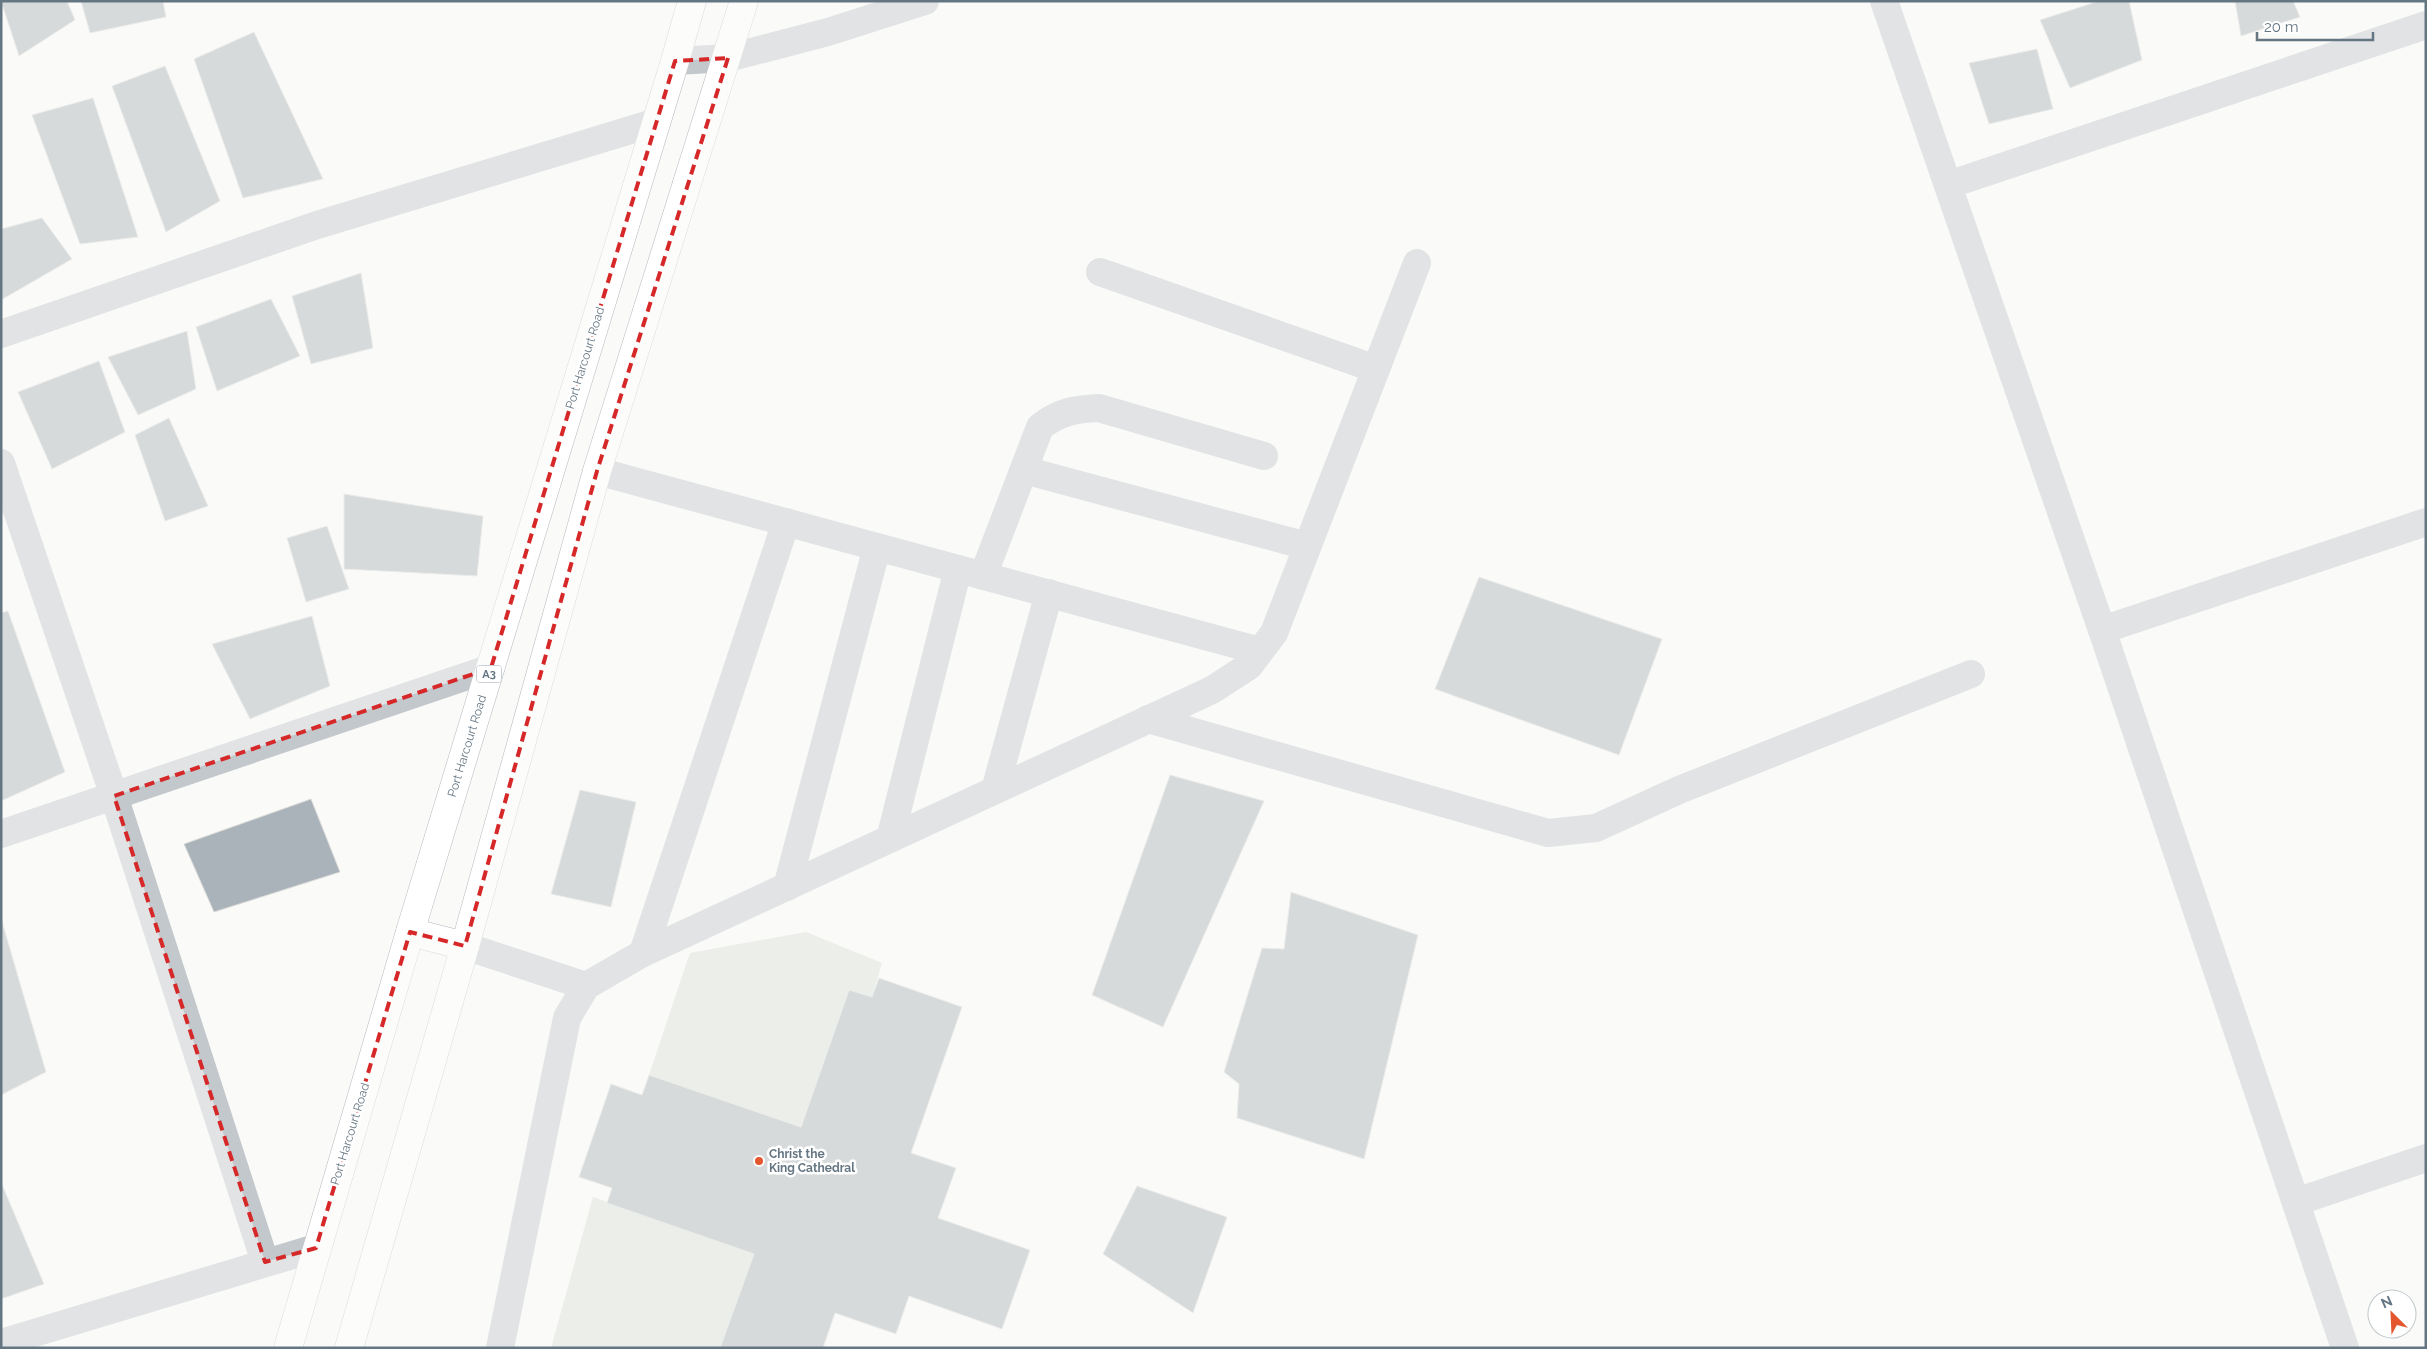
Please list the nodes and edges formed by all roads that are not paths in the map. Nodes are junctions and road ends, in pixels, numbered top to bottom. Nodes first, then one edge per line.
1 (692, 1) edge
2 (744, 1) edge
3 (925, 1) edge
4 (1884, 1) edge
5 (2426, 25) edge
6 (728, 58) junction
7 (676, 61) junction
8 (657, 122) junction
9 (1948, 185) junction
10 (1417, 263) dead end
11 (1100, 272) dead end
12 (1, 334) edge
13 (1376, 369) junction
14 (1264, 456) dead end
15 (1, 464) edge
16 (1024, 470) junction
17 (597, 471) junction
18 (786, 522) junction
19 (2426, 522) edge
20 (877, 546) junction
21 (1307, 546) junction
22 (971, 572) junction
23 (1049, 593) junction
24 (2102, 630) junction
25 (1260, 651) junction
26 (491, 668) junction
27 (1971, 674) dead end
28 (1148, 719) junction
29 (995, 790) junction
30 (114, 796) junction
31 (1, 834) edge
32 (890, 839) junction
33 (787, 887) junction
34 (410, 932) junction
35 (465, 946) junction
36 (643, 953) junction
37 (586, 986) junction
38 (2426, 1158) edge
39 (2296, 1202) junction
40 (316, 1248) junction
41 (265, 1262) junction
42 (1, 1343) edge
43 (288, 1348) edge
44 (349, 1348) edge
45 (500, 1348) edge
46 (2345, 1348) edge

1 - 7 highway, Port Harcourt Road / A3
2 - 6 highway
3 - 6 street
4 - 9 street
5 - 9 street
6 - 7 street
6 - 17 highway
7 - 8 highway, Port Harcourt Road / A3
8 - 12 street
8 - 26 highway, Port Harcourt Road / A3
9 - 24 street
10 - 13 street
11 - 13 street
13 - 21 street
14 - 16 street
15 - 30 street
16 - 21 street
16 - 22 street
17 - 18 street
17 - 35 highway
18 - 20 street
18 - 36 street
19 - 24 street
20 - 22 street
20 - 33 street
21 - 25 street
22 - 23 street
22 - 32 street
23 - 25 street
23 - 29 street
24 - 39 street
25 - 28 street
26 - 30 street
26 - 34 highway, Port Harcourt Road / A3
27 - 28 street
28 - 29 street
29 - 32 street
30 - 31 street
30 - 41 street
32 - 33 street
33 - 36 street
34 - 35 highway
34 - 40 highway, Port Harcourt Road / A3
35 - 37 street
35 - 44 highway
36 - 37 street
37 - 45 street
38 - 39 street
39 - 46 street
40 - 41 street
40 - 43 highway, Port Harcourt Road / A3
41 - 42 street

